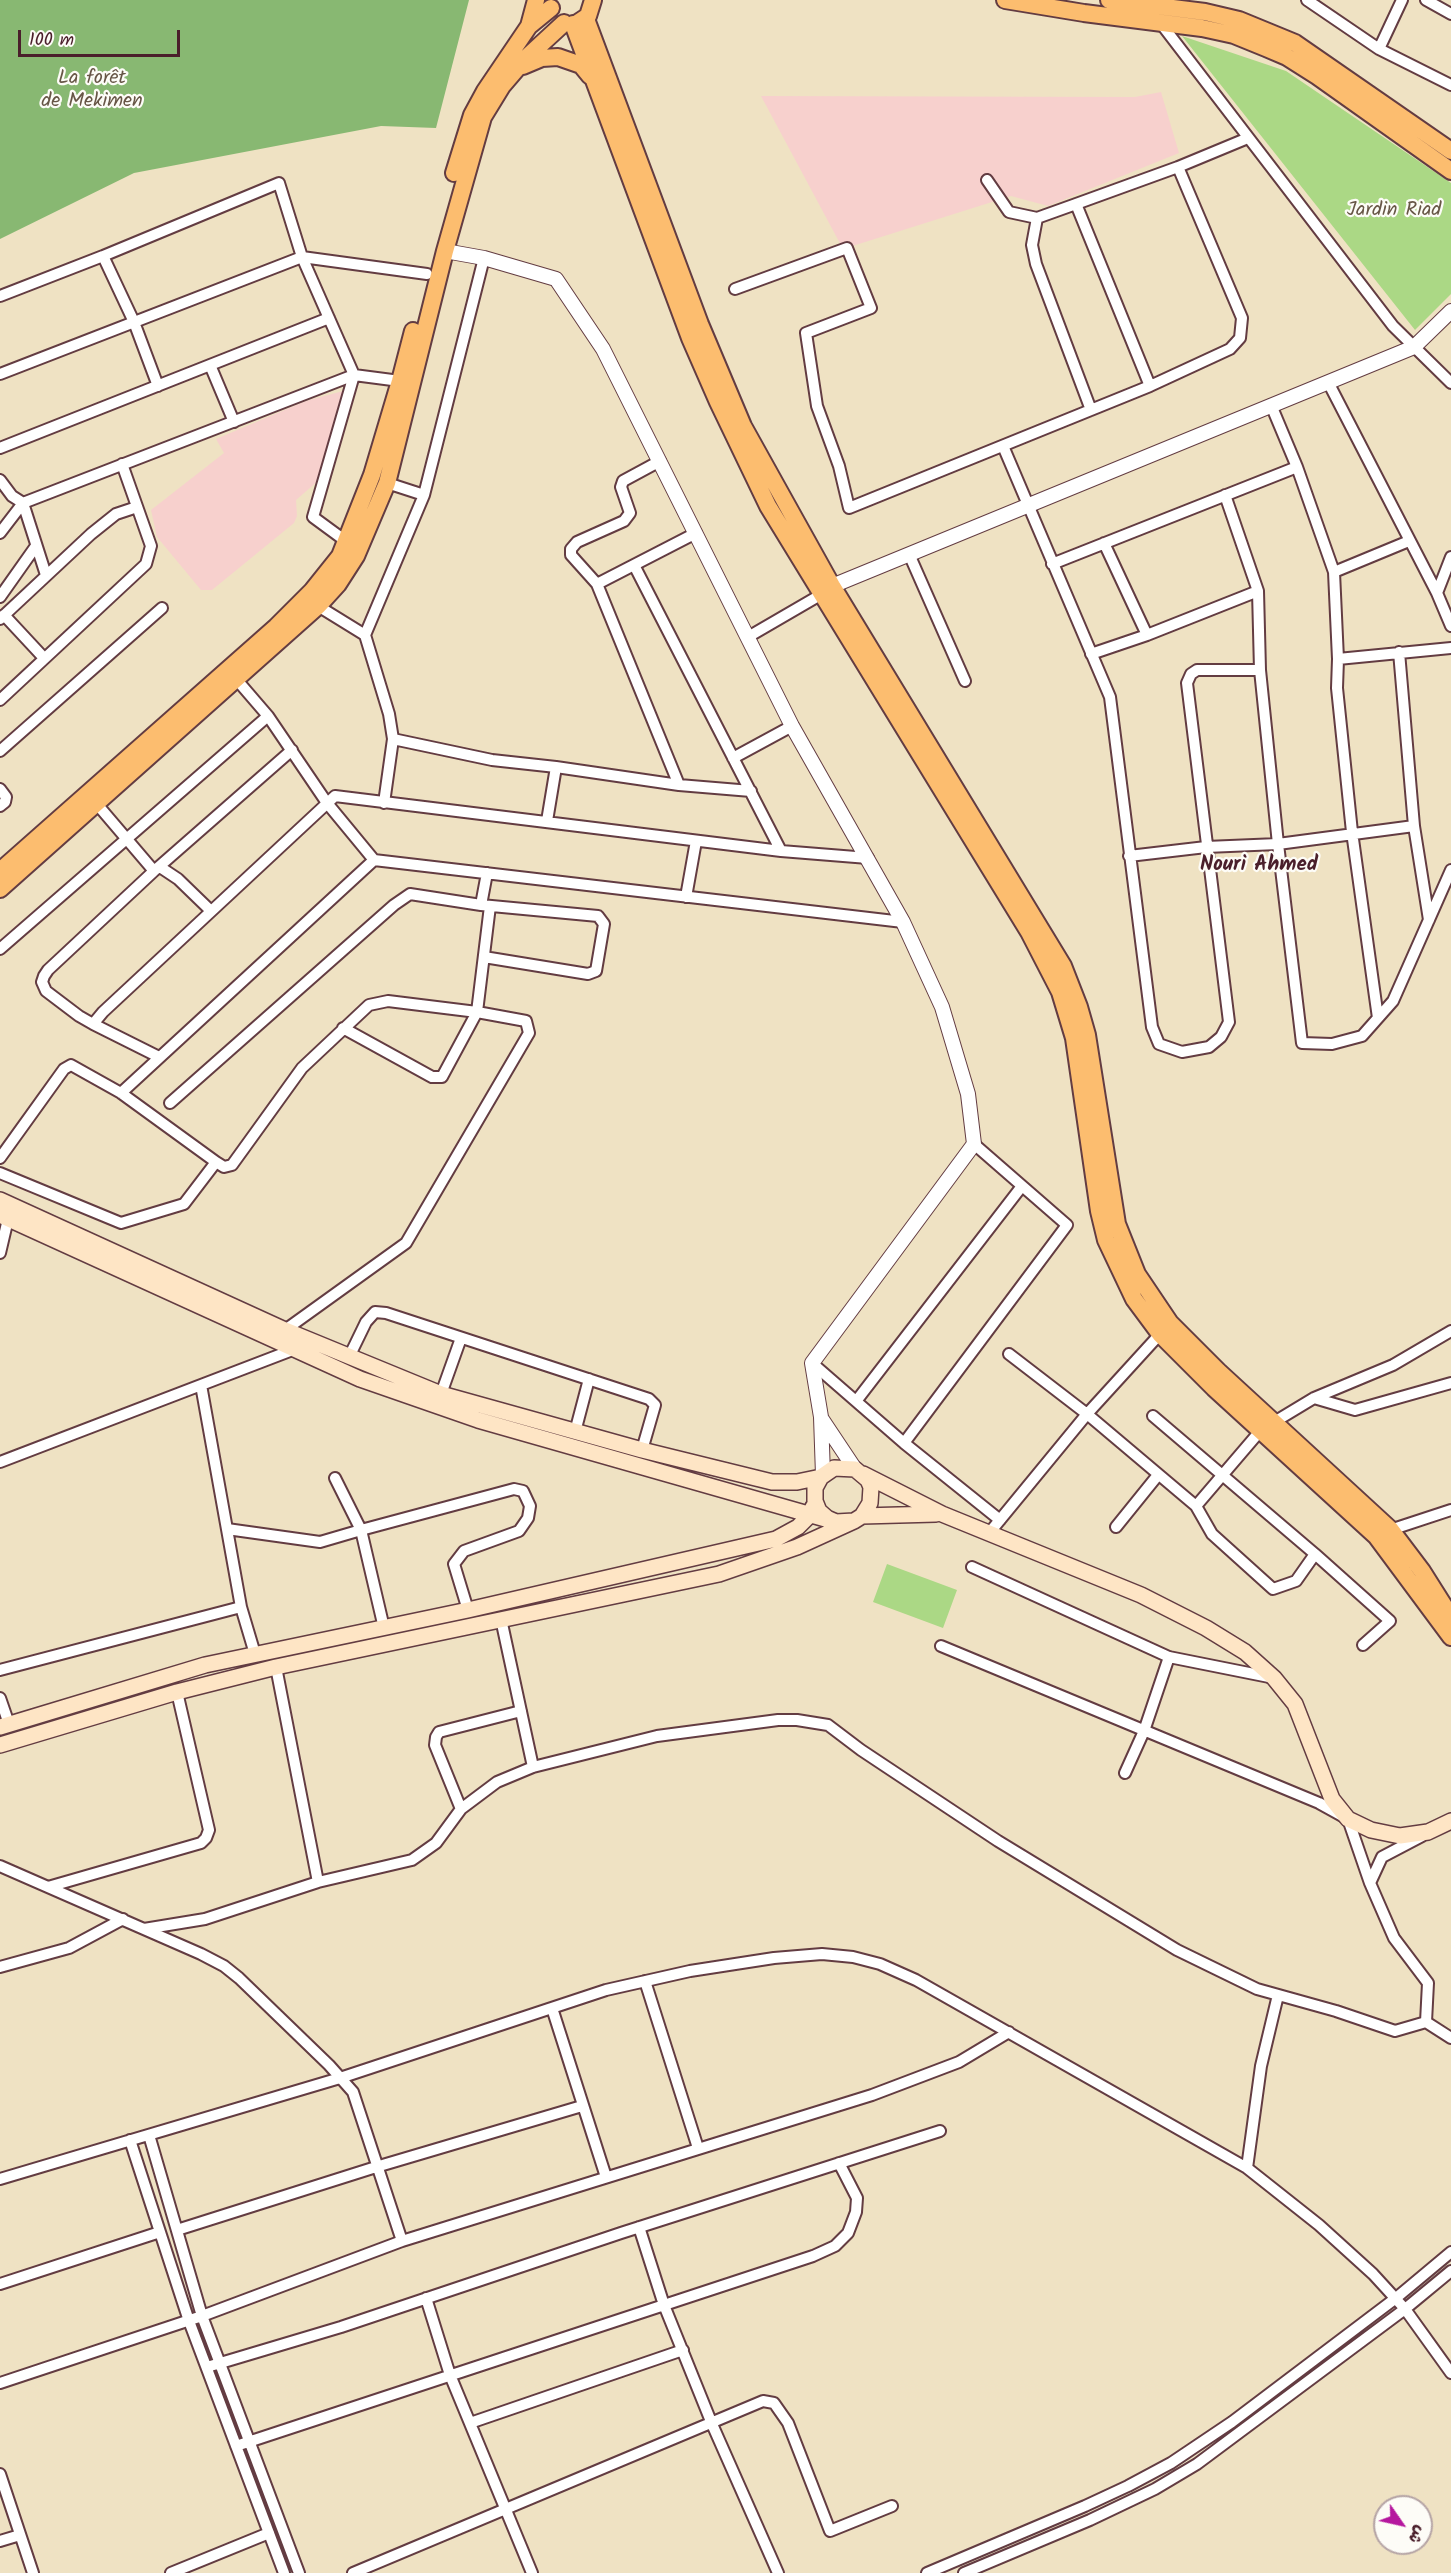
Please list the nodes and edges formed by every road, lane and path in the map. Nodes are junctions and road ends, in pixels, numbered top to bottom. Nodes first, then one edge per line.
1 (1005, 0) edge
2 (1109, 0) edge
3 (1307, 0) edge
4 (1402, 0) edge
5 (1426, 0) edge
6 (1136, 2) edge
7 (546, 3) edge
8 (585, 12) edge
9 (1451, 14) edge
10 (1161, 23) junction
11 (1379, 49) junction
12 (519, 68) junction
13 (596, 83) junction
14 (1451, 85) edge
15 (1248, 138) junction
16 (1451, 151) edge
17 (1178, 167) junction
18 (1451, 171) edge
19 (987, 180) dead end
20 (1076, 204) junction
21 (1037, 218) junction
22 (445, 251) junction
23 (103, 256) junction
24 (302, 257) junction
25 (484, 258) junction
26 (427, 274) junction
27 (735, 289) dead end
28 (0, 296) edge
29 (1451, 311) edge
30 (329, 318) junction
31 (134, 322) junction
32 (1414, 346) junction
33 (210, 365) junction
34 (0, 374) edge
35 (354, 375) junction
36 (400, 381) junction
37 (1328, 382) junction
38 (1451, 383) edge
39 (158, 386) junction
40 (1150, 386) junction
41 (1271, 405) junction
42 (1091, 410) junction
43 (234, 422) junction
44 (1003, 446) junction
45 (0, 448) edge
46 (660, 460) junction
47 (122, 464) junction
48 (1297, 467) junction
49 (0, 480) edge
50 (387, 483) junction
51 (424, 495) junction
52 (1225, 495) junction
53 (23, 503) junction
54 (1027, 506) junction
55 (137, 507) junction
56 (0, 533) edge
57 (696, 533) junction
58 (1409, 541) junction
59 (347, 542) junction
60 (1104, 543) junction
61 (36, 546) junction
62 (909, 554) junction
63 (1451, 557) edge
64 (1052, 564) junction
65 (634, 565) junction
66 (1334, 572) junction
67 (46, 575) junction
68 (597, 584) junction
69 (827, 590) junction
70 (1258, 591) junction
71 (1437, 593) junction
72 (0, 597) edge
73 (318, 606) junction
74 (162, 608) dead end
75 (2, 617) edge
76 (1451, 626) edge
77 (365, 635) junction
78 (1148, 635) junction
79 (748, 637) junction
80 (1451, 648) edge
81 (1399, 652) junction
82 (1091, 654) junction
83 (44, 658) junction
84 (1338, 659) junction
85 (1260, 670) junction
86 (237, 680) junction
87 (965, 681) dead end
88 (0, 700) edge
89 (268, 716) junction
90 (792, 726) junction
91 (393, 739) junction
92 (292, 750) junction
93 (0, 751) edge
94 (733, 758) junction
95 (556, 767) junction
96 (679, 785) junction
97 (0, 789) edge
98 (751, 791) junction
99 (96, 803) junction
100 (327, 803) junction
101 (384, 803) junction
102 (0, 806) edge
103 (548, 821) junction
104 (1414, 826) junction
105 (1352, 832) junction
106 (127, 839) junction
107 (696, 841) junction
108 (1278, 844) junction
109 (1206, 847) junction
110 (781, 851) junction
111 (1129, 856) junction
112 (868, 858) junction
113 (374, 860) junction
114 (157, 869) junction
115 (1451, 870) edge
116 (0, 871) edge
117 (487, 873) junction
118 (0, 889) edge
119 (686, 897) junction
120 (486, 906) junction
121 (211, 911) junction
122 (1430, 920) junction
123 (903, 922) junction
124 (0, 949) edge
125 (484, 957) junction
126 (477, 1012) junction
127 (1378, 1017) junction
128 (93, 1023) junction
129 (343, 1028) junction
130 (159, 1057) junction
131 (121, 1092) junction
132 (170, 1103) dead end
133 (974, 1144) junction
134 (0, 1158) edge
135 (216, 1162) junction
136 (0, 1173) edge
137 (1022, 1186) junction
138 (0, 1200) edge
139 (4, 1217) edge
140 (0, 1252) edge
141 (285, 1330) junction
142 (1451, 1331) edge
143 (1160, 1334) junction
144 (461, 1338) junction
145 (295, 1349) junction
146 (1009, 1354) dead end
147 (349, 1357) junction
148 (812, 1363) junction
149 (589, 1379) junction
150 (1451, 1383) edge
151 (201, 1385) junction
152 (441, 1394) junction
153 (1314, 1398) junction
154 (857, 1400) junction
155 (1087, 1414) junction
156 (1153, 1416) dead end
157 (821, 1417) junction
158 (1268, 1426) junction
159 (575, 1432) junction
160 (904, 1443) junction
161 (642, 1450) junction
162 (0, 1462) edge
163 (859, 1471) junction
164 (1158, 1475) junction
165 (822, 1476) junction
166 (1220, 1476) junction
167 (335, 1478) dead end
168 (1196, 1506) junction
169 (813, 1508) junction
170 (1451, 1510) edge
171 (942, 1514) junction
172 (858, 1519) junction
173 (1000, 1520) junction
174 (1116, 1527) dead end
175 (227, 1529) junction
176 (361, 1530) junction
177 (990, 1532) junction
178 (1383, 1533) junction
179 (1315, 1554) junction
180 (972, 1567) dead end
181 (241, 1607) junction
182 (468, 1610) junction
183 (1451, 1617) edge
184 (501, 1619) junction
185 (384, 1628) junction
186 (1451, 1637) edge
187 (1363, 1645) dead end
188 (941, 1646) dead end
189 (255, 1654) junction
190 (1169, 1657) junction
191 (276, 1667) junction
192 (0, 1670) edge
193 (1274, 1678) junction
194 (177, 1692) junction
195 (0, 1698) edge
196 (521, 1711) junction
197 (4, 1725) edge
198 (1144, 1731) junction
199 (0, 1745) edge
200 (533, 1767) junction
201 (1125, 1773) dead end
202 (461, 1809) junction
203 (1347, 1819) junction
204 (1451, 1821) edge
205 (1428, 1832) junction
206 (0, 1866) edge
207 (318, 1882) junction
208 (1370, 1883) junction
209 (48, 1887) junction
210 (123, 1920) junction
211 (144, 1929) junction
212 (0, 1967) edge
213 (645, 1981) junction
214 (1278, 1995) junction
215 (552, 2008) junction
216 (1426, 2022) junction
217 (1009, 2032) junction
218 (1451, 2038) edge
219 (340, 2078) junction
220 (582, 2106) junction
221 (940, 2131) dead end
222 (148, 2134) junction
223 (130, 2140) junction
224 (698, 2148) junction
225 (839, 2163) junction
226 (376, 2167) junction
227 (1246, 2168) junction
228 (606, 2177) junction
229 (0, 2179) edge
230 (639, 2227) junction
231 (177, 2230) junction
232 (160, 2232) junction
233 (402, 2241) junction
234 (1451, 2252) edge
235 (1451, 2271) edge
236 (0, 2284) edge
237 (426, 2298) junction
238 (1396, 2298) junction
239 (664, 2305) junction
240 (1405, 2309) junction
241 (202, 2316) junction
242 (189, 2321) junction
243 (682, 2350) junction
244 (220, 2363) junction
245 (207, 2367) junction
246 (1451, 2373) edge
247 (450, 2375) junction
248 (0, 2383) edge
249 (470, 2423) junction
250 (712, 2424) junction
251 (249, 2440) junction
252 (236, 2446) junction
253 (0, 2474) edge
254 (892, 2506) dead end
255 (1085, 2506) junction
256 (505, 2510) junction
257 (1090, 2520) junction
258 (269, 2533) junction
259 (20, 2535) junction
260 (0, 2541) edge
261 (996, 2545) junction
262 (1001, 2558) junction
263 (33, 2573) edge
264 (171, 2573) edge
265 (284, 2573) edge
266 (299, 2573) edge
267 (353, 2573) edge
268 (532, 2573) edge
269 (778, 2573) edge
270 (927, 2573) edge
271 (964, 2573) edge

1 - 10 main road
2 - 6 main road
3 - 11 street
4 - 11 street
5 - 9 street
6 - 10 street
6 - 16 main road
7 - 8 main road
7 - 26 main road
8 - 12 main road
8 - 13 main road
8 - 69 main road
10 - 15 street
10 - 18 main road
11 - 14 street
12 - 13 main road
12 - 22 main road
13 - 69 main road
15 - 17 street
15 - 32 street
17 - 20 street
17 - 40 street
19 - 21 street
20 - 21 street
20 - 40 street
21 - 42 street
22 - 25 street
22 - 50 main road
23 - 24 street
23 - 28 street
23 - 31 street
24 - 26 street
24 - 30 street
24 - 31 street
25 - 46 street
25 - 51 street
26 - 36 main road
27 - 44 street
29 - 32 street
30 - 33 street
30 - 35 street
31 - 34 street
31 - 39 street
32 - 37 street
32 - 38 street
33 - 39 street
33 - 43 street
35 - 36 street
35 - 43 street
35 - 59 street
36 - 59 main road
37 - 41 street
37 - 58 street
39 - 45 street
40 - 42 street
41 - 48 street
41 - 54 street
42 - 44 street
43 - 47 street
44 - 54 street
46 - 57 street
46 - 68 street
47 - 53 street
47 - 55 street
48 - 52 street
48 - 66 street
49 - 53 street
50 - 51 street
50 - 73 main road
51 - 77 street
52 - 60 street
52 - 70 street
53 - 56 street
53 - 61 street
54 - 62 street
54 - 64 street
55 - 67 street
55 - 83 street
57 - 65 street
57 - 79 street
58 - 66 street
58 - 71 street
59 - 116 main road
60 - 64 street
60 - 78 street
61 - 67 street
61 - 72 street
62 - 69 street
62 - 87 street
63 - 71 street
64 - 82 street
65 - 68 street
65 - 94 street
66 - 84 street
67 - 75 street
68 - 96 street
69 - 79 street
69 - 143 main road
69 - 158 main road
70 - 78 street
70 - 85 street
71 - 76 street
73 - 77 street
73 - 86 main road
74 - 93 street
75 - 83 street
77 - 91 street
78 - 82 street
79 - 90 street
80 - 81 street
81 - 84 street
81 - 104 street
82 - 111 street
83 - 88 street
84 - 105 street
85 - 108 street
85 - 109 street
86 - 89 street
86 - 99 main road
89 - 92 street
89 - 106 street
90 - 94 street
90 - 112 street
91 - 95 street
91 - 101 street
92 - 100 street
92 - 114 street
94 - 98 street
95 - 96 street
95 - 103 street
96 - 98 street
97 - 102 street
98 - 110 street
99 - 106 street
99 - 118 main road
100 - 101 street
100 - 113 street
100 - 121 street
101 - 103 street
103 - 107 street
104 - 105 street
104 - 122 street
105 - 108 street
105 - 127 street
106 - 114 street
106 - 124 street
107 - 110 street
107 - 119 street
108 - 109 street
108 - 127 street
109 - 111 street
109 - 111 street
110 - 112 street
112 - 123 street
113 - 117 street
113 - 130 street
114 - 121 street
114 - 128 street
115 - 122 street
117 - 119 street
117 - 120 street
119 - 123 street
120 - 125 street
120 - 125 street
120 - 132 street
121 - 128 street
122 - 127 street
123 - 133 street
125 - 126 street
126 - 129 street
126 - 129 street
126 - 141 street
128 - 130 street
129 - 135 street
130 - 131 street
131 - 134 street
131 - 135 street
133 - 137 street
133 - 148 street
135 - 136 street
137 - 154 street
137 - 160 street
138 - 141 main road
139 - 140 street
139 - 145 main road
141 - 147 main road
142 - 153 street
143 - 155 street
143 - 158 main road
144 - 147 street
144 - 149 street
144 - 152 street
145 - 151 street
145 - 169 main road
146 - 155 street
147 - 152 main road
148 - 154 street
148 - 157 street
149 - 159 street
149 - 161 street
150 - 153 street
151 - 162 street
151 - 175 street
152 - 159 main road
153 - 158 street
154 - 160 street
155 - 164 street
155 - 173 street
156 - 166 street
157 - 163 street
157 - 165 street
158 - 166 street
158 - 178 main road
159 - 161 main road
160 - 173 street
161 - 165 main road
163 - 165 main road
163 - 171 main road
163 - 172 main road
164 - 168 street
164 - 174 street
165 - 169 main road
166 - 168 street
166 - 179 street
167 - 176 street
168 - 179 street
169 - 172 main road
169 - 182 main road
170 - 178 street
171 - 172 main road
171 - 177 main road
172 - 184 main road
173 - 177 street
175 - 176 street
175 - 181 street
176 - 182 street
176 - 185 street
177 - 193 main road
178 - 183 main road
178 - 186 main road
179 - 187 street
180 - 190 street
181 - 189 street
181 - 192 street
182 - 185 main road
184 - 191 main road
184 - 196 street
185 - 189 main road
188 - 198 street
189 - 197 main road
190 - 193 street
190 - 198 street
191 - 194 main road
191 - 207 street
193 - 203 main road
194 - 199 main road
194 - 209 street
195 - 197 street
196 - 200 street
196 - 202 street
198 - 201 street
198 - 203 street
200 - 202 street
200 - 214 street
202 - 207 street
203 - 205 main road
203 - 208 street
204 - 205 main road
205 - 208 street
206 - 209 street
207 - 211 street
208 - 216 street
209 - 210 street
210 - 211 street
210 - 212 street
211 - 219 street
213 - 215 street
213 - 217 street
213 - 224 street
214 - 216 street
214 - 227 street
215 - 219 street
215 - 220 street
216 - 218 street
217 - 224 street
217 - 227 street
219 - 222 street
219 - 226 street
220 - 226 street
220 - 228 street
221 - 225 street
222 - 223 street
222 - 231 street
223 - 229 street
223 - 232 street
224 - 228 street
225 - 230 street
225 - 239 street
226 - 231 street
226 - 233 street
227 - 238 street
228 - 233 street
230 - 237 street
230 - 239 street
231 - 241 street
232 - 236 street
232 - 242 street
233 - 241 street
234 - 238 street
235 - 240 street
237 - 244 street
237 - 247 street
238 - 240 street
238 - 255 street
239 - 243 street
239 - 247 street
240 - 246 street
240 - 257 street
241 - 242 street
241 - 244 street
242 - 245 street
242 - 248 street
243 - 249 street
243 - 250 street
244 - 245 street
244 - 251 street
245 - 252 street
247 - 249 street
247 - 251 street
249 - 256 street
250 - 254 street
250 - 256 street
250 - 269 street
251 - 252 street
251 - 266 street
252 - 258 street
253 - 259 street
255 - 257 street
255 - 261 street
256 - 267 street
256 - 268 street
257 - 262 street
258 - 264 street
258 - 265 street
259 - 260 street
259 - 263 street
261 - 262 street
261 - 270 street
262 - 271 street

